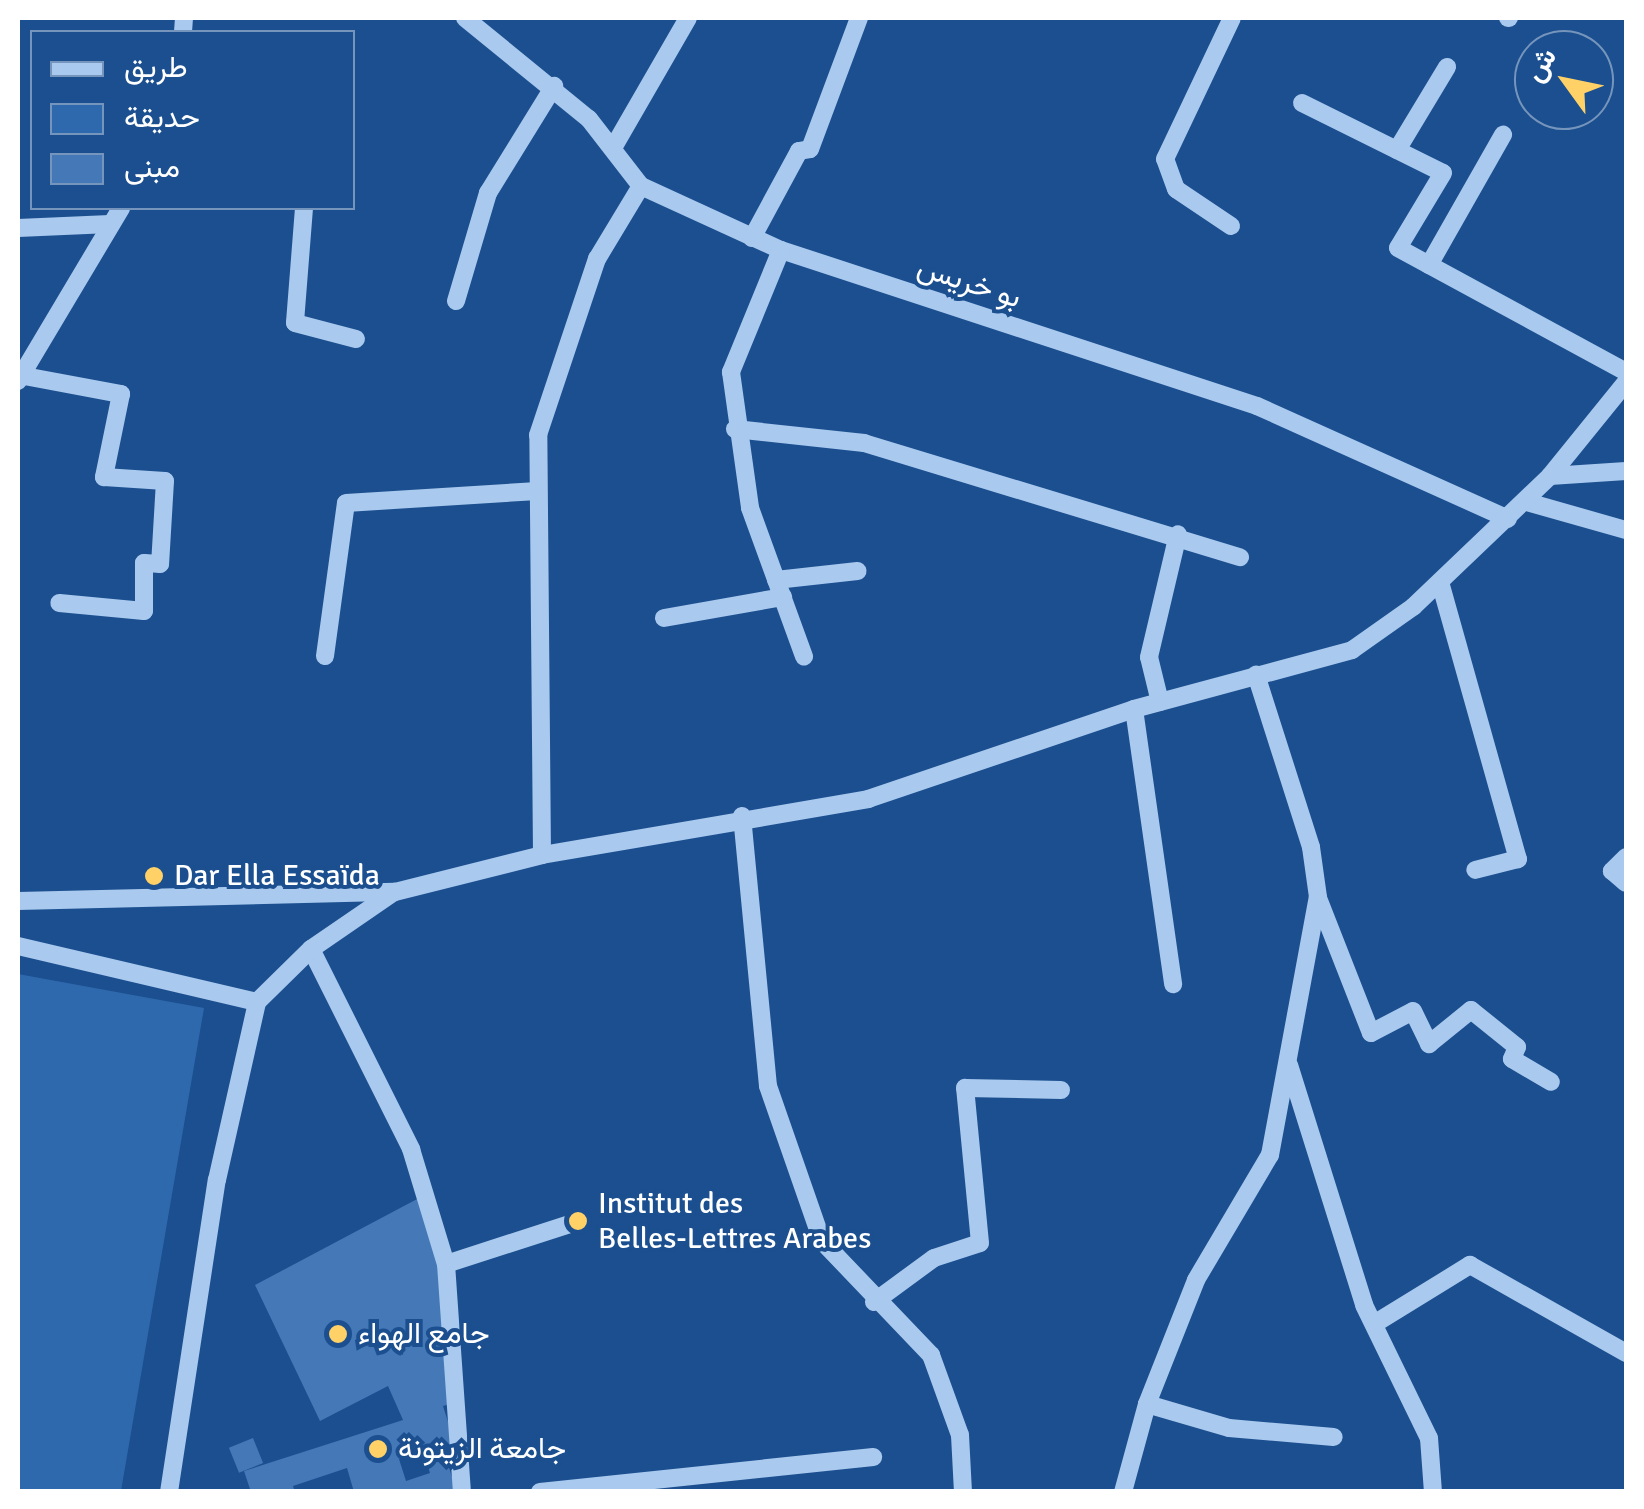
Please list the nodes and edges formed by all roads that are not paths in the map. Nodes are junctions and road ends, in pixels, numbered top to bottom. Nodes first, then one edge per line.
1 (466, 18) edge
2 (688, 18) edge
3 (859, 18) edge
4 (1232, 18) edge
5 (1447, 67) dead end
6 (554, 86) junction
7 (1302, 103) dead end
8 (1502, 136) dead end
9 (614, 148) junction
10 (1397, 150) junction
11 (641, 186) junction
12 (120, 210) edge
13 (304, 210) edge
14 (110, 224) junction
15 (1231, 226) dead end
16 (18, 228) edge
17 (752, 238) junction
18 (781, 250) junction
19 (1429, 264) junction
20 (456, 302) dead end
21 (356, 340) dead end
22 (1626, 372) edge
23 (18, 378) edge
24 (1626, 382) edge
25 (735, 428) junction
26 (1626, 471) edge
27 (1550, 476) junction
28 (538, 491) junction
29 (1526, 502) junction
30 (1508, 518) junction
31 (1626, 530) edge
32 (1178, 534) junction
33 (1240, 557) dead end
34 (858, 570) dead end
35 (1440, 582) junction
36 (779, 588) junction
37 (59, 604) dead end
38 (664, 618) dead end
39 (324, 656) dead end
40 (804, 656) dead end
41 (1256, 676) junction
42 (1160, 702) junction
43 (1134, 709) junction
44 (742, 816) junction
45 (542, 855) junction
46 (1626, 857) edge
47 (1475, 870) dead end
48 (1626, 884) edge
49 (394, 892) junction
50 (1318, 897) junction
51 (18, 901) edge
52 (18, 946) edge
53 (311, 949) junction
54 (1173, 984) dead end
55 (258, 1002) junction
56 (1287, 1060) junction
57 (1551, 1082) dead end
58 (1062, 1090) dead end
59 (573, 1223) dead end
60 (446, 1264) junction
61 (874, 1302) junction
62 (1374, 1324) junction
63 (1626, 1353) edge
64 (1146, 1404) junction
65 (1334, 1437) dead end
66 (873, 1457) dead end
67 (169, 1492) edge
68 (462, 1492) edge
69 (540, 1492) edge
70 (962, 1492) edge
71 (1122, 1492) edge
72 (1432, 1492) edge

1 - 6 street, بو خريس
2 - 9 street
3 - 17 street
4 - 15 street
5 - 10 street
6 - 9 street, بو خريس
6 - 20 street
7 - 10 street
8 - 19 street
9 - 11 street, بو خريس
10 - 19 street
11 - 17 street, بو خريس
11 - 28 street
12 - 14 street
13 - 21 street
14 - 16 street
14 - 23 street
17 - 18 street, بو خريس
18 - 25 street
18 - 30 street, بو خريس
19 - 22 street
23 - 37 street
24 - 27 street
25 - 32 street
25 - 36 street
26 - 27 street
27 - 29 street
28 - 39 street
28 - 45 street
29 - 30 street
29 - 31 street
30 - 35 street
32 - 33 street
32 - 42 street
34 - 36 street
35 - 41 street
35 - 47 street
36 - 38 street
36 - 40 street
41 - 42 street
41 - 50 street
42 - 43 street
43 - 44 street
43 - 54 street
44 - 45 street
44 - 61 street
45 - 49 street
46 - 48 street
49 - 51 street
49 - 53 street
50 - 56 street
50 - 57 street
52 - 55 street
53 - 55 street
53 - 60 street
55 - 67 street
56 - 62 street
56 - 64 street
58 - 61 street
59 - 60 street
60 - 68 street
61 - 70 street
62 - 63 street
62 - 72 street
64 - 65 street
64 - 71 street
66 - 69 street

